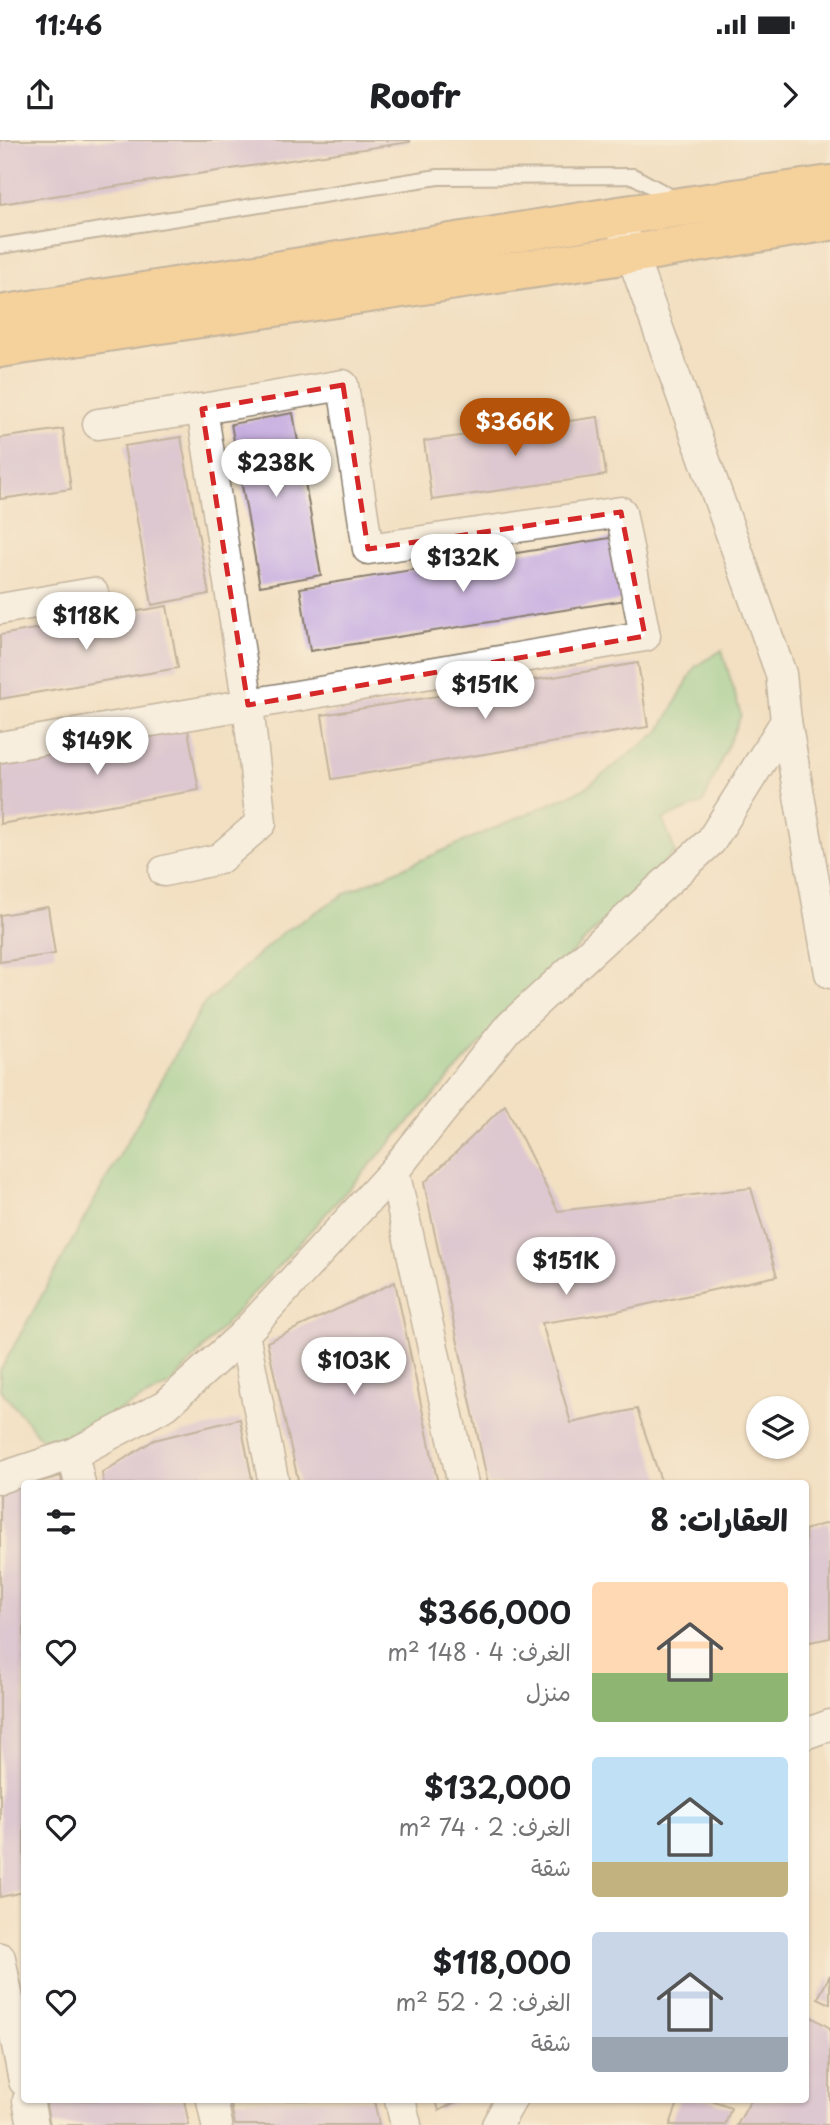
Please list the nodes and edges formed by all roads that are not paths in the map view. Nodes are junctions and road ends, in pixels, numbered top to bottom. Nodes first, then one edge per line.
1 (830, 185) edge
2 (619, 216) junction
3 (830, 222) edge
4 (693, 225) junction
5 (0, 246) edge
6 (630, 254) junction
7 (0, 315) edge
8 (0, 348) edge
9 (202, 409) junction
10 (98, 424) dead end
11 (93, 593) dead end
12 (0, 609) edge
13 (248, 705) junction
14 (786, 721) junction
15 (0, 747) edge
16 (164, 871) dead end
17 (830, 973) edge
18 (394, 1171) junction
19 (244, 1334) junction
20 (73, 1454) junction
21 (0, 1478) edge
22 (79, 1480) edge
23 (273, 1480) edge
24 (462, 1480) edge
25 (830, 1724) edge
26 (809, 1732) edge
27 (0, 1958) edge
28 (11, 1991) edge
29 (21, 2060) edge
30 (29, 2103) edge
31 (213, 2103) edge
32 (401, 2103) edge
33 (509, 2103) edge
34 (33, 2125) edge
35 (217, 2125) edge
36 (406, 2125) edge
37 (497, 2125) edge

1 - 4 highway
2 - 4 highway
2 - 6 street
2 - 7 highway
3 - 4 highway
4 - 5 lane
4 - 6 highway
6 - 8 highway
6 - 14 street
9 - 10 street
9 - 13 street
9 - 13 street
11 - 12 street
13 - 15 street
13 - 16 street
14 - 17 street
14 - 18 street
18 - 19 street
18 - 24 street
19 - 20 street
19 - 23 street
20 - 21 street
20 - 22 street
25 - 26 street
27 - 28 street
28 - 29 street
30 - 34 street
31 - 35 street
32 - 36 street
33 - 37 street

